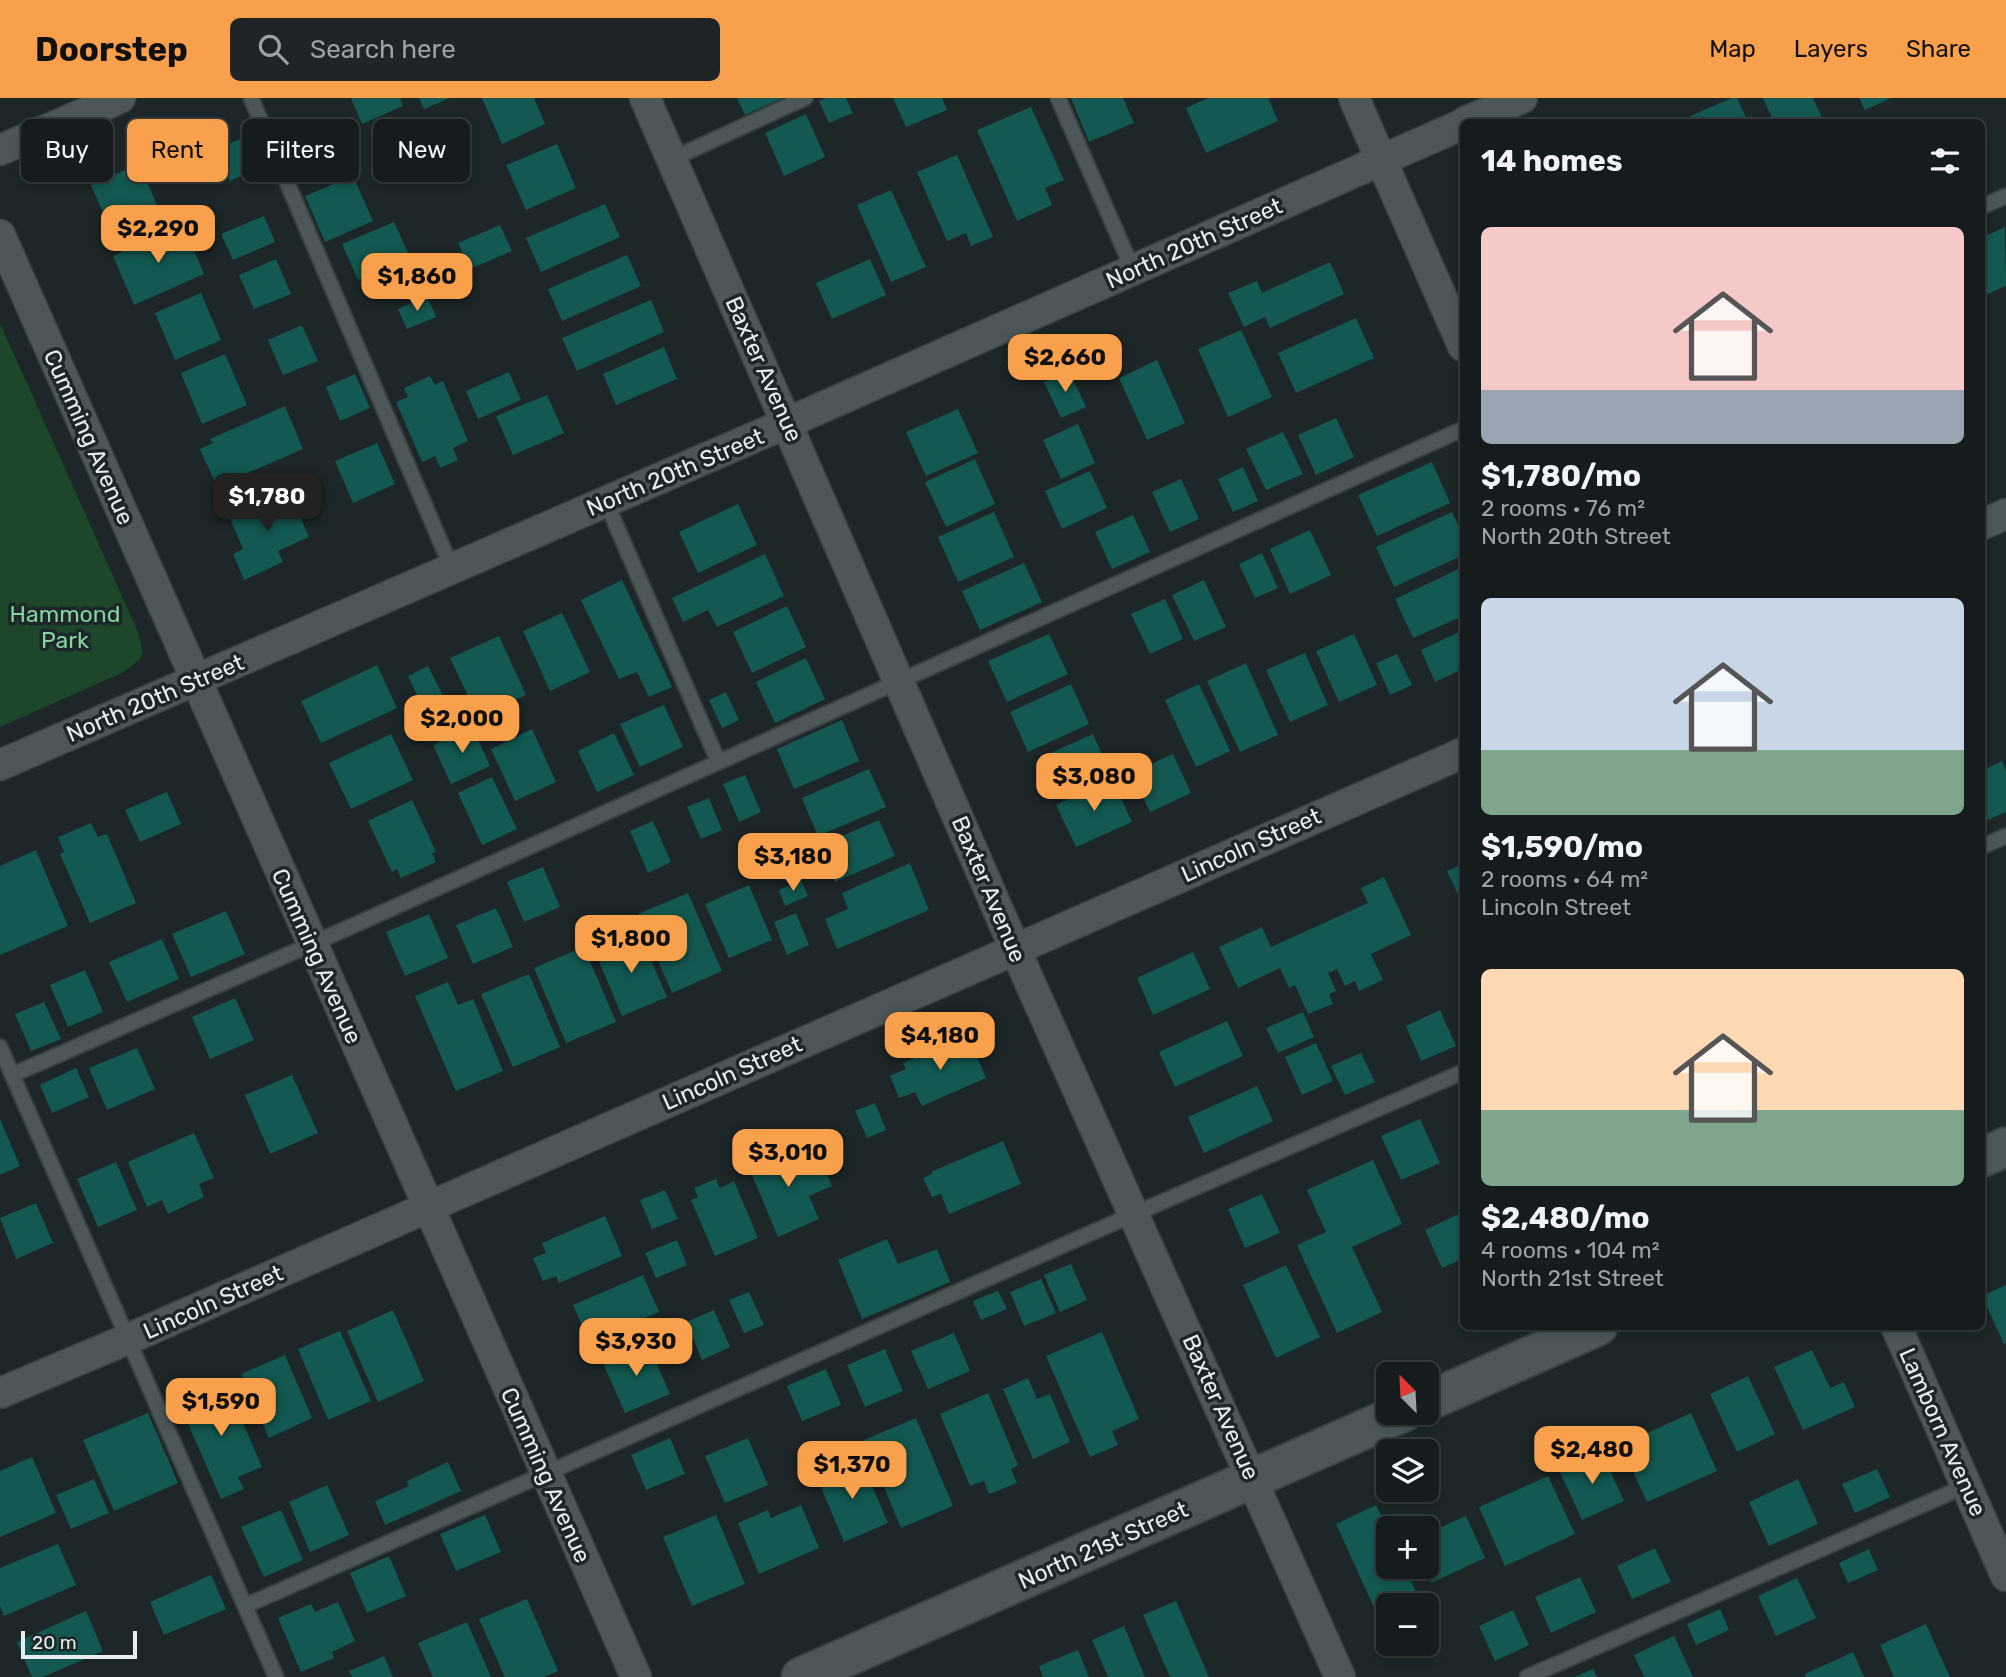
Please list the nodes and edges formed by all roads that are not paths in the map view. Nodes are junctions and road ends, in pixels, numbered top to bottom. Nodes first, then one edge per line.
1 (120, 98) edge
2 (251, 98) edge
3 (645, 98) edge
4 (805, 98) edge
5 (1058, 98) edge
6 (1354, 98) edge
7 (1522, 98) edge
8 (1473, 119) edge
9 (1460, 125) edge
10 (0, 150) edge
11 (672, 159) junction
12 (1381, 160) junction
13 (2006, 196) edge
14 (1985, 204) edge
15 (0, 235) edge
16 (1133, 270) junction
17 (1460, 339) edge
18 (787, 423) junction
19 (1460, 430) edge
20 (606, 502) junction
21 (2006, 514) edge
22 (1985, 523) edge
23 (452, 569) junction
24 (195, 680) junction
25 (899, 680) junction
26 (1460, 753) edge
27 (718, 761) junction
28 (0, 765) edge
29 (2006, 836) edge
30 (1985, 845) edge
31 (312, 944) junction
32 (1015, 949) junction
33 (0, 1047) edge
34 (1460, 1073) edge
35 (12, 1075) junction
36 (2006, 1147) edge
37 (1985, 1156) edge
38 (427, 1207) junction
39 (1134, 1213) junction
40 (1589, 1330) edge
41 (1898, 1330) edge
42 (128, 1339) junction
43 (0, 1393) edge
44 (1439, 1396) edge
45 (1376, 1424) edge
46 (546, 1475) junction
47 (1253, 1479) junction
48 (1966, 1486) junction
49 (2006, 1576) edge
50 (245, 1606) junction
51 (276, 1677) edge
52 (636, 1677) edge
53 (801, 1677) edge
54 (1340, 1677) edge
55 (1527, 1677) edge

1 - 10 street
2 - 23 lane
3 - 11 street, Baxter Avenue
4 - 11 lane
5 - 16 lane
6 - 12 street
7 - 8 street, North 20th Street
9 - 12 street, North 20th Street
11 - 18 street, Baxter Avenue
12 - 16 street, North 20th Street
12 - 17 street
13 - 14 lane
15 - 24 street, Cumming Avenue
16 - 18 street, North 20th Street
18 - 20 street, North 20th Street
18 - 25 street, Baxter Avenue
19 - 25 lane
20 - 23 street, North 20th Street
20 - 27 lane
21 - 22 street
23 - 24 street, North 20th Street
24 - 28 street, North 20th Street
24 - 31 street, Cumming Avenue
25 - 27 lane
25 - 32 street, Baxter Avenue
26 - 32 street, Lincoln Street
27 - 31 lane
29 - 30 lane
31 - 35 lane
31 - 38 street, Cumming Avenue
32 - 38 street, Lincoln Street
32 - 39 street, Baxter Avenue
33 - 35 lane
34 - 39 lane
35 - 42 lane
36 - 37 street
38 - 42 street, Lincoln Street
38 - 46 street, Cumming Avenue
39 - 46 lane
39 - 47 street, Baxter Avenue
40 - 44 street
41 - 48 street, Lamborn Avenue
42 - 43 street, Lincoln Street
42 - 50 lane
45 - 47 street, North 21st Street
46 - 50 lane
46 - 52 street, Cumming Avenue
47 - 53 street, North 21st Street
47 - 54 street, Baxter Avenue
48 - 49 street, Lamborn Avenue
48 - 55 lane
50 - 51 lane

